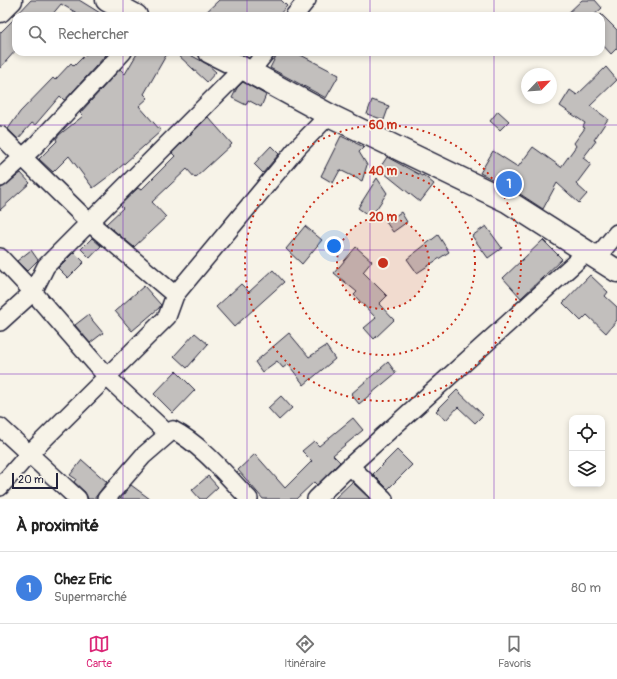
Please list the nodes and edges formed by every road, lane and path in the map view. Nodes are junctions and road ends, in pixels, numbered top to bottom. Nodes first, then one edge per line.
1 (11, 0) edge
2 (107, 0) edge
3 (307, 0) edge
4 (0, 11) edge
5 (129, 12) edge
6 (297, 12) edge
7 (119, 56) edge
8 (218, 56) edge
9 (262, 56) edge
10 (247, 70) junction
11 (329, 114) junction
12 (0, 135) edge
13 (24, 157) junction
14 (0, 178) edge
15 (90, 223) junction
16 (617, 233) edge
17 (592, 255) junction
18 (0, 257) edge
19 (617, 271) edge
20 (33, 292) junction
21 (175, 295) junction
22 (0, 322) edge
23 (107, 377) junction
24 (0, 427) edge
25 (168, 434) junction
26 (28, 455) junction
27 (350, 466) junction
28 (0, 487) edge
29 (78, 499) edge
30 (106, 499) edge
31 (249, 499) edge
32 (316, 499) edge
33 (384, 499) edge

1 - 4 main road
2 - 5 main road
3 - 6 street
7 - 13 street
8 - 10 main road
9 - 10 street
10 - 11 main road
10 - 15 street
11 - 17 main road
11 - 21 street
12 - 13 street
13 - 14 street
13 - 15 street
15 - 20 street
15 - 21 street
16 - 17 street
17 - 19 main road
17 - 27 street
18 - 20 street
20 - 22 street
20 - 23 street
21 - 23 street
23 - 25 street
23 - 26 street
24 - 26 street
25 - 30 street
25 - 31 street
26 - 28 street
26 - 29 street
27 - 32 street
27 - 33 street

